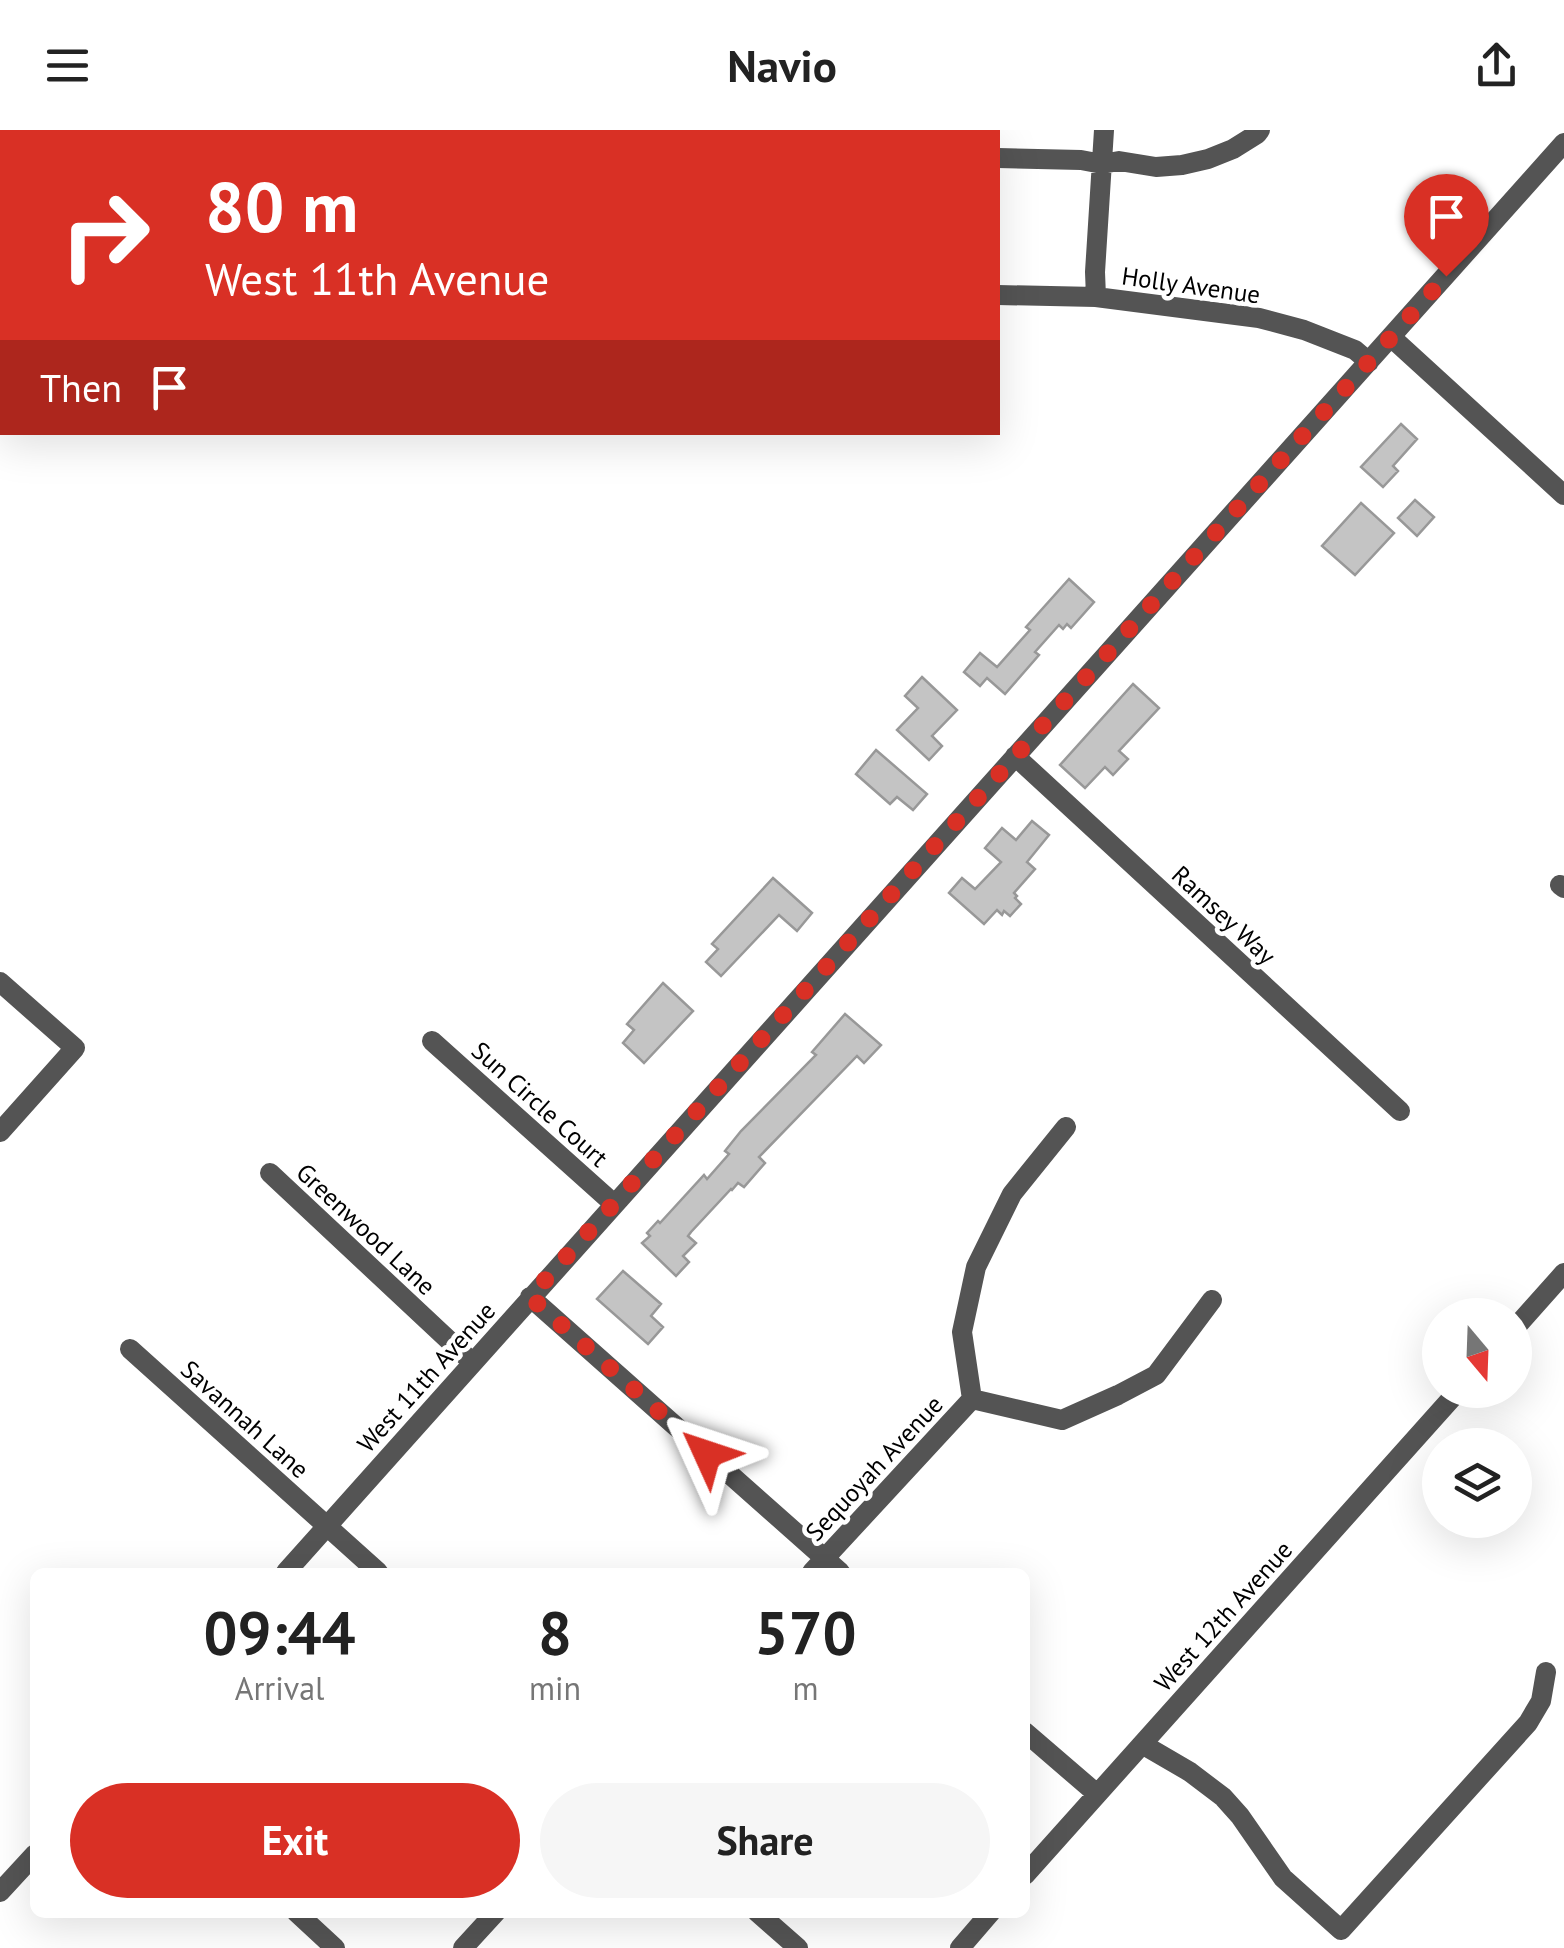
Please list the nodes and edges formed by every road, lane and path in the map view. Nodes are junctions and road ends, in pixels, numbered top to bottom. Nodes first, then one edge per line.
1 (1104, 130) edge
2 (1260, 130) edge
3 (1564, 143) edge
4 (1000, 158) edge
5 (1102, 164) junction
6 (1000, 295) edge
7 (1096, 297) junction
8 (1391, 337) junction
9 (1369, 362) junction
10 (1564, 495) edge
11 (1015, 756) junction
12 (0, 982) edge
13 (432, 1041) dead end
14 (1400, 1111) dead end
15 (1066, 1127) dead end
16 (0, 1132) edge
17 (270, 1174) dead end
18 (614, 1204) junction
19 (1564, 1273) edge
20 (530, 1297) junction
21 (1212, 1300) dead end
22 (1532, 1309) edge
23 (130, 1349) dead end
24 (472, 1362) junction
25 (972, 1399) junction
26 (1443, 1408) edge
27 (328, 1526) junction
28 (290, 1568) edge
29 (374, 1568) edge
30 (825, 1568) edge
31 (1546, 1672) dead end
32 (1030, 1736) edge
33 (1142, 1744) junction
34 (1097, 1794) junction
35 (30, 1859) edge
36 (1030, 1869) edge
37 (0, 1892) edge
38 (302, 1918) edge
39 (490, 1918) edge
40 (764, 1918) edge
41 (987, 1918) edge
42 (335, 1948) edge
43 (463, 1948) edge
44 (798, 1948) edge
45 (960, 1948) edge

1 - 5 street
2 - 5 street
3 - 8 street, West 11th Avenue
4 - 5 street
5 - 7 street
6 - 7 street, Holly Avenue
7 - 9 street, Holly Avenue
8 - 9 street, West 11th Avenue
8 - 10 street
9 - 11 street, West 11th Avenue
11 - 14 street, Ramsey Way
11 - 18 street, West 11th Avenue
12 - 16 street
13 - 18 street, Sun Circle Court
15 - 25 street, Sequoyah Avenue
17 - 24 street, Greenwood Lane
18 - 20 street, West 11th Avenue
19 - 22 street
20 - 24 street, West 11th Avenue
20 - 30 street
21 - 25 street
23 - 27 street, Savannah Lane
24 - 27 street, West 11th Avenue
25 - 30 street, Sequoyah Avenue
26 - 33 street, West 12th Avenue
27 - 28 street, West 11th Avenue
27 - 29 street, Savannah Lane
31 - 33 street
32 - 34 street
33 - 34 street, West 12th Avenue
34 - 36 street, West 12th Avenue
35 - 37 street
38 - 42 street
39 - 43 street
40 - 44 street
41 - 45 street

